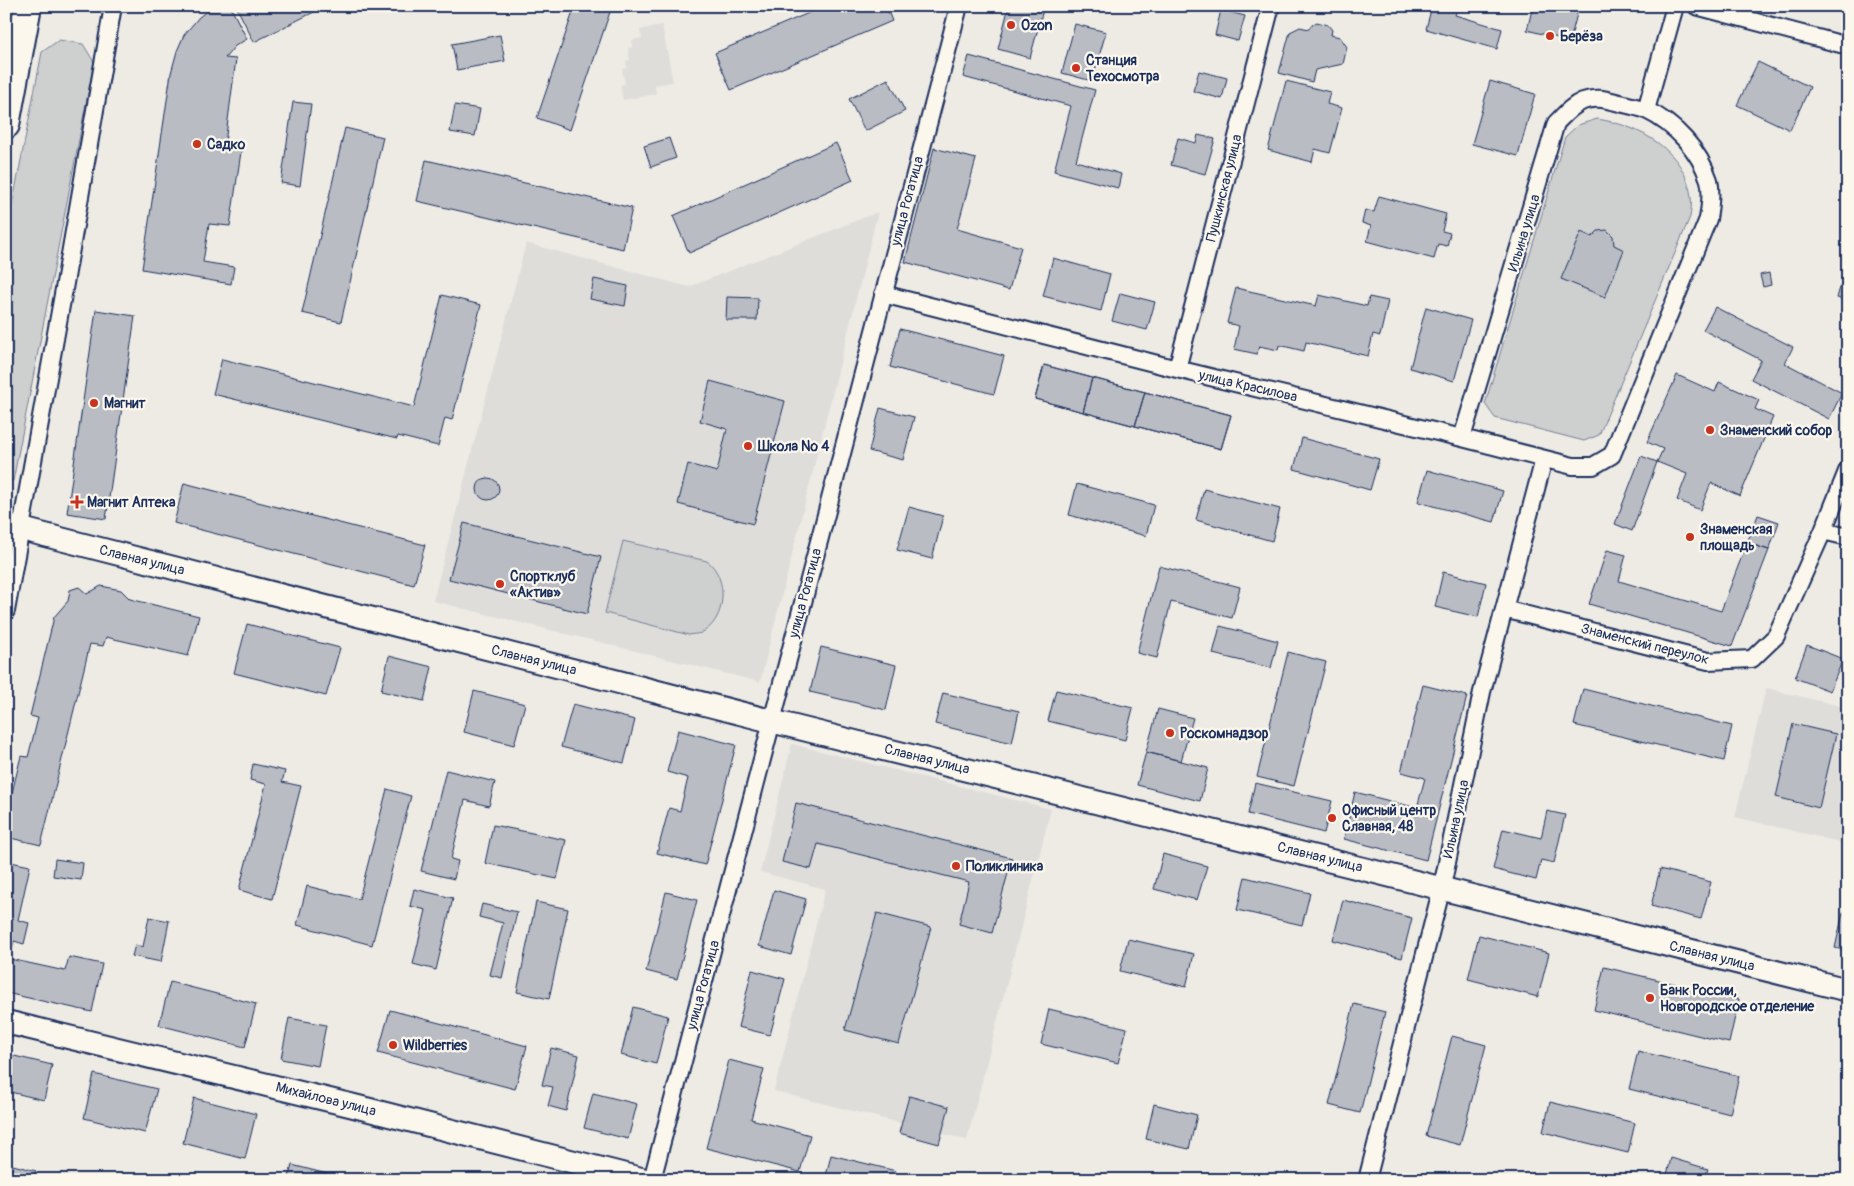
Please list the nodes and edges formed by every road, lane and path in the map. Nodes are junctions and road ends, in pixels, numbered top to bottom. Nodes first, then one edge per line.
1 (28, 6) edge
2 (113, 6) edge
3 (959, 6) edge
4 (1271, 6) edge
5 (1674, 6) edge
6 (1696, 6) edge
7 (1848, 46) edge
8 (1646, 110) junction
9 (6, 125) edge
10 (883, 294) junction
11 (1177, 369) junction
12 (1462, 438) junction
13 (1612, 455) joint
14 (1544, 459) junction
15 (1848, 468) edge
16 (14, 527) edge
17 (1823, 531) junction
18 (1848, 537) edge
19 (1504, 609) junction
20 (6, 611) edge
21 (771, 721) junction
22 (1442, 887) junction
23 (1848, 990) edge
24 (6, 1022) edge
25 (645, 1180) edge
26 (652, 1180) edge
27 (1368, 1180) edge

1 - 9 main road
2 - 16 street
3 - 10 street, улица Рогатица
4 - 11 street, Пушкинская улица
5 - 8 street
6 - 7 street
8 - 12 street, Ильина улица
8 - 13 street, Ильина улица
10 - 11 street, улица Красилова
10 - 21 street, улица Рогатица
11 - 12 street, улица Красилова
12 - 14 street, улица Красилова
13 - 14 street, улица Красилова
14 - 19 street, Ильина улица
15 - 17 street, Знаменский переулок
16 - 20 street
16 - 21 street, Славная улица
17 - 18 street
17 - 19 street, Знаменский переулок
19 - 22 street, Ильина улица
21 - 22 street, Славная улица
21 - 26 street, улица Рогатица
22 - 23 street, Славная улица
22 - 27 street, Ильина улица
24 - 25 street, Михайлова улица

